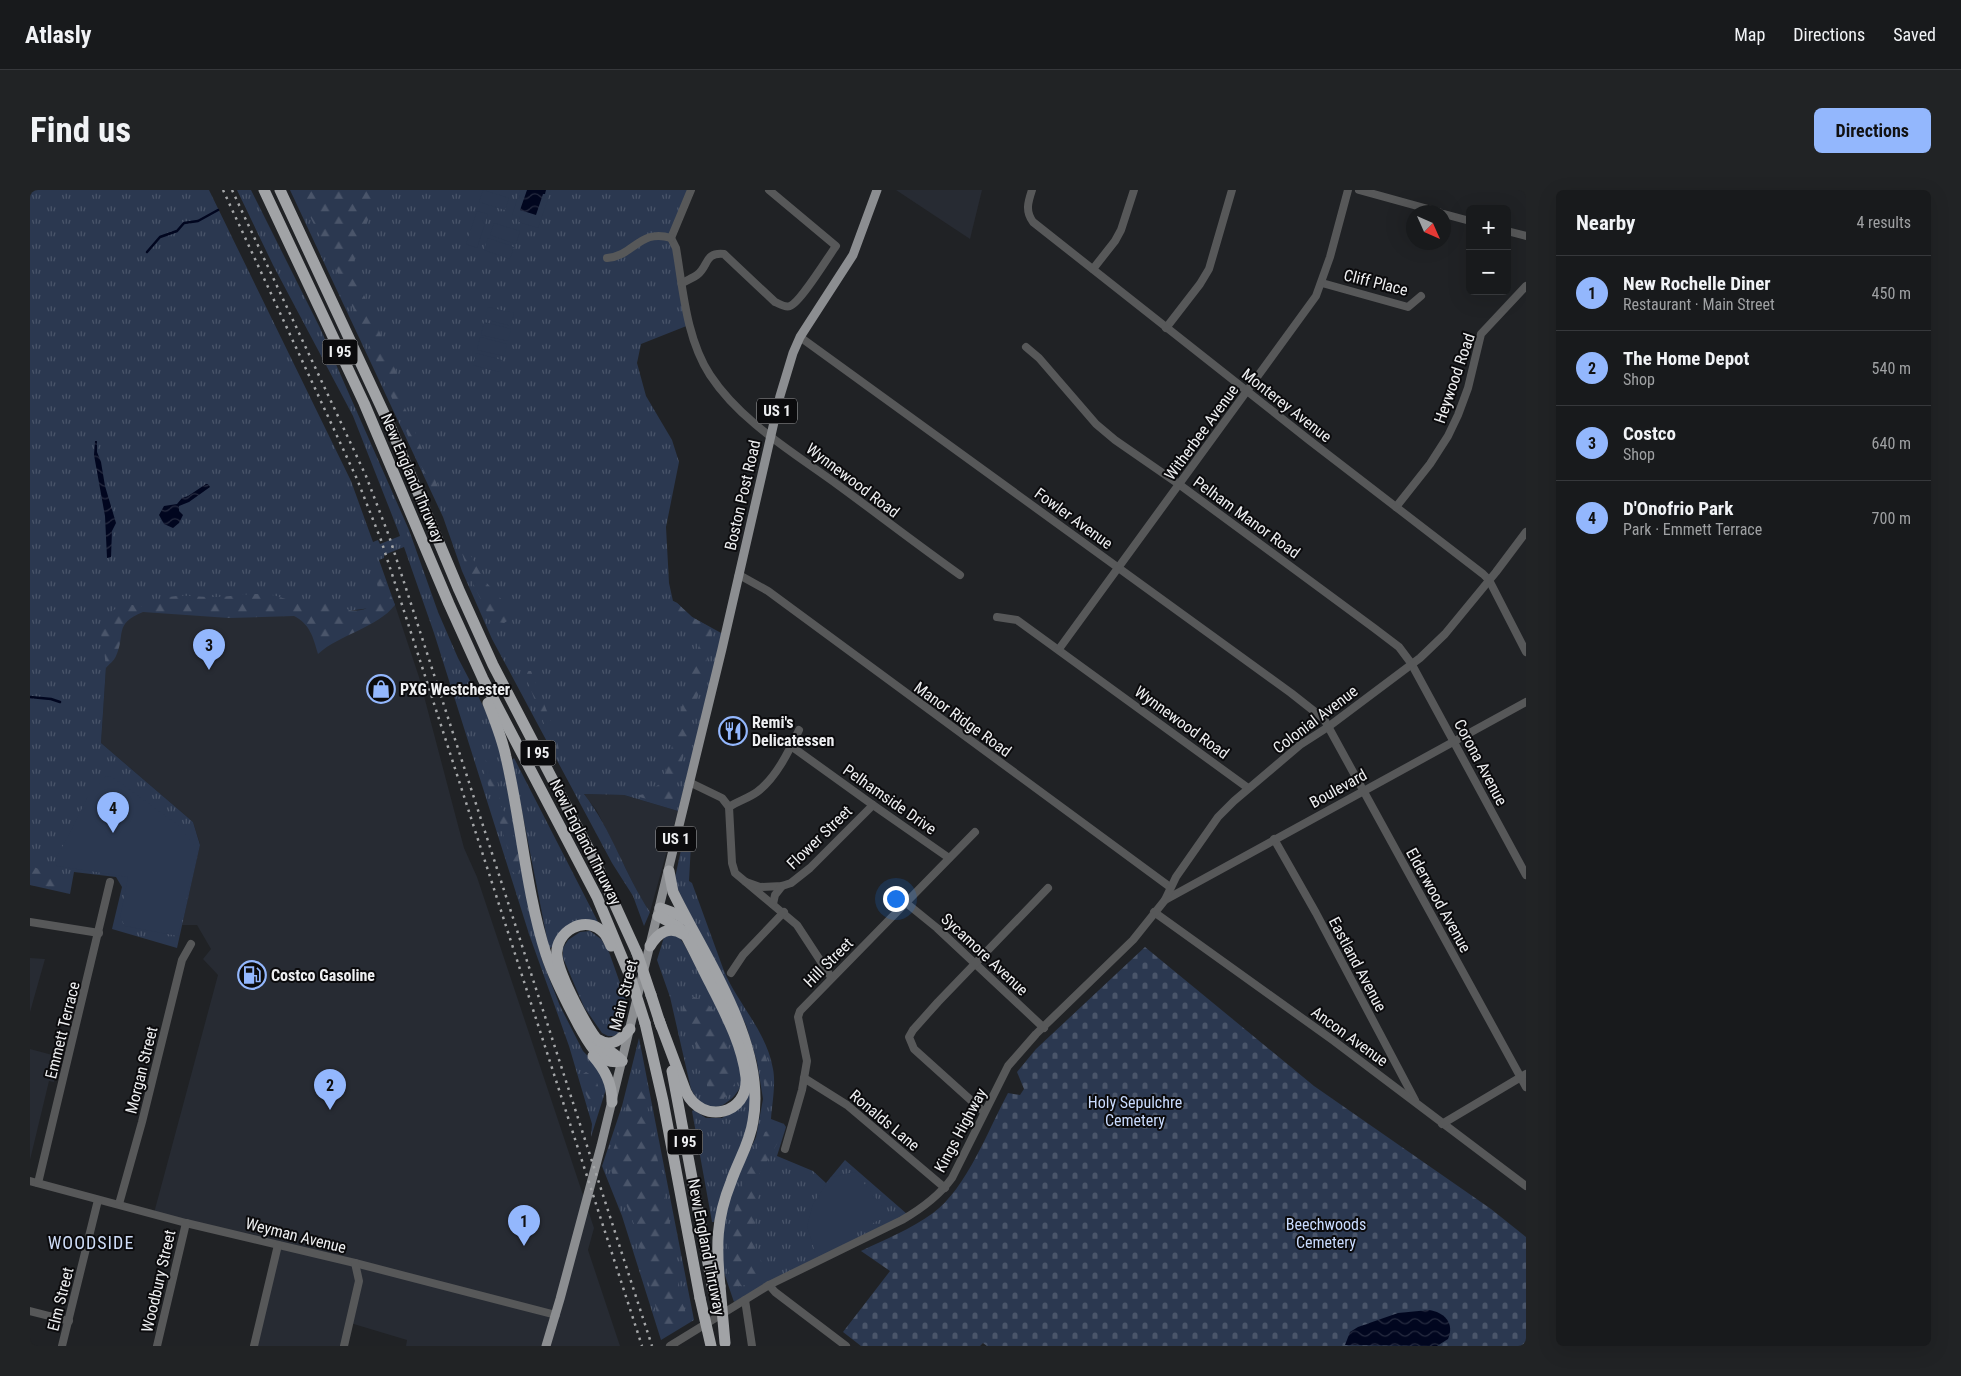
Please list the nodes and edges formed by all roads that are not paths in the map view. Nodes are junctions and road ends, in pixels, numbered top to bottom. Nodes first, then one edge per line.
1 (264, 190) edge
2 (280, 190) edge
3 (691, 190) edge
4 (769, 190) edge
5 (878, 190) edge
6 (1032, 190) edge
7 (1134, 190) edge
8 (1232, 190) edge
9 (1348, 190) edge
10 (1359, 190) edge
11 (1414, 205) edge
12 (1451, 216) edge
13 (1466, 220) edge
14 (1511, 232) edge
15 (1526, 236) edge
16 (671, 238) junction
17 (607, 258) dead end
18 (1093, 269) junction
19 (682, 283) junction
20 (1322, 283) junction
21 (1526, 286) edge
22 (1421, 296) dead end
23 (1166, 328) junction
24 (800, 337) junction
25 (1026, 346) dead end
26 (1248, 391) junction
27 (771, 437) junction
28 (1180, 485) junction
29 (1396, 507) junction
30 (1526, 532) edge
31 (1118, 567) junction
32 (960, 575) dead end
33 (738, 577) junction
34 (1489, 580) junction
35 (449, 604) junction
36 (997, 618) dead end
37 (722, 649) joint
38 (1059, 649) junction
39 (1526, 652) edge
40 (1411, 663) junction
41 (1526, 702) edge
42 (1328, 727) junction
43 (799, 730) dead end
44 (1454, 742) junction
45 (791, 746) junction
46 (689, 782) junction
47 (1248, 788) junction
48 (1363, 790) junction
49 (873, 805) junction
50 (729, 806) junction
51 (975, 832) dead end
52 (1274, 839) junction
53 (949, 858) junction
54 (669, 871) junction
55 (1526, 874) edge
56 (742, 881) junction
57 (110, 882) dead end
58 (782, 886) junction
59 (1170, 887) junction
60 (1048, 888) dead end
61 (1165, 900) junction
62 (905, 902) junction
63 (773, 904) junction
64 (659, 912) junction
65 (784, 912) junction
66 (1154, 912) junction
67 (30, 922) edge
68 (692, 928) junction
69 (99, 933) junction
70 (1133, 940) joint
71 (688, 941) junction
72 (191, 944) dead end
73 (650, 946) junction
74 (975, 963) junction
75 (731, 973) dead end
76 (629, 975) junction
77 (832, 977) junction
78 (570, 1010) junction
79 (659, 1020) junction
80 (1044, 1028) junction
81 (630, 1029) junction
82 (594, 1035) junction
83 (622, 1061) junction
84 (1523, 1076) edge
85 (804, 1078) junction
86 (1526, 1087) edge
87 (612, 1102) junction
88 (1416, 1102) junction
89 (984, 1112) junction
90 (1442, 1124) junction
91 (785, 1149) dead end
92 (34, 1182) edge
93 (1526, 1186) edge
94 (945, 1188) junction
95 (98, 1200) junction
96 (119, 1204) junction
97 (186, 1223) junction
98 (278, 1245) junction
99 (355, 1263) junction
100 (769, 1285) junction
101 (717, 1288) junction
102 (745, 1300) junction
103 (30, 1311) edge
104 (556, 1315) junction
105 (69, 1321) junction
106 (726, 1344) edge
107 (62, 1346) edge
108 (157, 1346) edge
109 (254, 1346) edge
110 (344, 1346) edge
111 (546, 1346) edge
112 (670, 1346) edge
113 (711, 1346) edge
114 (752, 1346) edge
115 (846, 1346) edge

1 - 35 highway, New England Thruway / I 95
2 - 79 highway, New England Thruway / I 95, bridge
3 - 16 street
4 - 19 street
5 - 24 main road, Boston Post Road / US 1
6 - 18 street, Monterey Avenue
7 - 18 street
8 - 23 street
9 - 20 street, Witherbee Avenue
10 - 11 street
12 - 13 street
14 - 15 street
16 - 17 street
16 - 19 street, Wynnewood Road
18 - 23 street, Monterey Avenue
19 - 27 street, Wynnewood Road
20 - 22 street, Cliff Place
20 - 26 street, Witherbee Avenue
21 - 29 street, Heywood Road
23 - 26 street, Monterey Avenue
24 - 27 main road, Boston Post Road / US 1
24 - 31 street, Fowler Avenue
25 - 28 street, Pelham Manor Road
26 - 28 street, Witherbee Avenue
26 - 29 street, Monterey Avenue
27 - 32 street, Wynnewood Road
27 - 33 main road, Boston Post Road / US 1
28 - 31 street, Witherbee Avenue
28 - 40 street, Pelham Manor Road
29 - 34 street, Monterey Avenue
30 - 34 street, Colonial Avenue
31 - 38 street, Witherbee Avenue
31 - 42 street, Fowler Avenue
33 - 37 main road, Boston Post Road / US 1
33 - 59 street, Manor Ridge Road
34 - 39 street, Monterey Avenue
34 - 40 street, Colonial Avenue
35 - 76 highway, New England Thruway / I 95
35 - 78 highway
36 - 38 street, Wynnewood Road
37 - 46 main road, Main Street / US 1
38 - 47 street, Wynnewood Road
40 - 42 street, Colonial Avenue
40 - 44 street, Corona Avenue
41 - 44 street, Boulevard
42 - 47 street, Colonial Avenue
42 - 48 street, Elderwood Avenue
43 - 45 street
44 - 48 street, Boulevard
44 - 55 street, Corona Avenue
45 - 49 street, Pelhamside Drive
45 - 50 street
46 - 50 street
46 - 54 main road, Main Street / US 1
47 - 59 street, Colonial Avenue
48 - 52 street, Boulevard
48 - 84 street, Elderwood Avenue
49 - 53 street, Pelhamside Drive
49 - 58 street, Flower Street
50 - 56 street
51 - 53 street, Hill Street
52 - 61 street, Boulevard
52 - 88 street, Eastland Avenue
53 - 62 street, Hill Street
54 - 64 main road, Main Street / US 1
54 - 68 highway
56 - 58 street, Flower Street
56 - 63 street
57 - 69 street, Emmett Terrace
58 - 63 street, Flower Street
59 - 61 street, Colonial Avenue
60 - 74 street
61 - 66 street, Colonial Avenue
62 - 74 street, Sycamore Avenue
62 - 77 street, Hill Street
63 - 65 street
64 - 68 highway
64 - 71 highway
64 - 73 main road, Main Street / US 1
65 - 75 street
65 - 77 street
66 - 70 street, Colonial Avenue
66 - 88 street, Ancon Avenue
67 - 69 street
68 - 101 highway
69 - 92 street, Emmett Terrace
70 - 80 street, Kings Highway
71 - 73 highway
71 - 79 highway
72 - 96 street, Morgan Street
73 - 81 main road, Main Street / US 1
74 - 80 street, Sycamore Avenue
74 - 89 street
76 - 82 highway
76 - 113 highway, New England Thruway / I 95, bridge
77 - 85 street, Hill Street
78 - 83 highway
78 - 87 highway
79 - 101 highway, New England Thruway / I 95
80 - 89 street, Kings Highway
81 - 82 highway
81 - 83 main road, Main Street / US 1
82 - 83 highway
83 - 87 main road, Main Street / US 1
84 - 86 street, Elderwood Avenue
84 - 90 street
85 - 91 street, Hill Street
85 - 94 street, Ronalds Lane
87 - 104 main road, Main Street / US 1
88 - 90 street, Ancon Avenue
89 - 94 street, Kings Highway
90 - 93 street, Ancon Avenue
92 - 95 street, Weyman Avenue
94 - 100 street, Kings Highway
95 - 96 street, Weyman Avenue
95 - 105 street, Elm Street
96 - 97 street, Weyman Avenue
97 - 98 street, Weyman Avenue
97 - 108 street, Woodbury Street
98 - 99 street, Weyman Avenue
98 - 109 street
99 - 104 street, Weyman Avenue
99 - 110 street
100 - 102 street, Kings Highway
100 - 115 street
101 - 106 highway, bridge
102 - 112 street, Kings Highway
102 - 114 street
103 - 105 street
104 - 111 main road, Main Street / US 1
105 - 107 street, Elm Street

